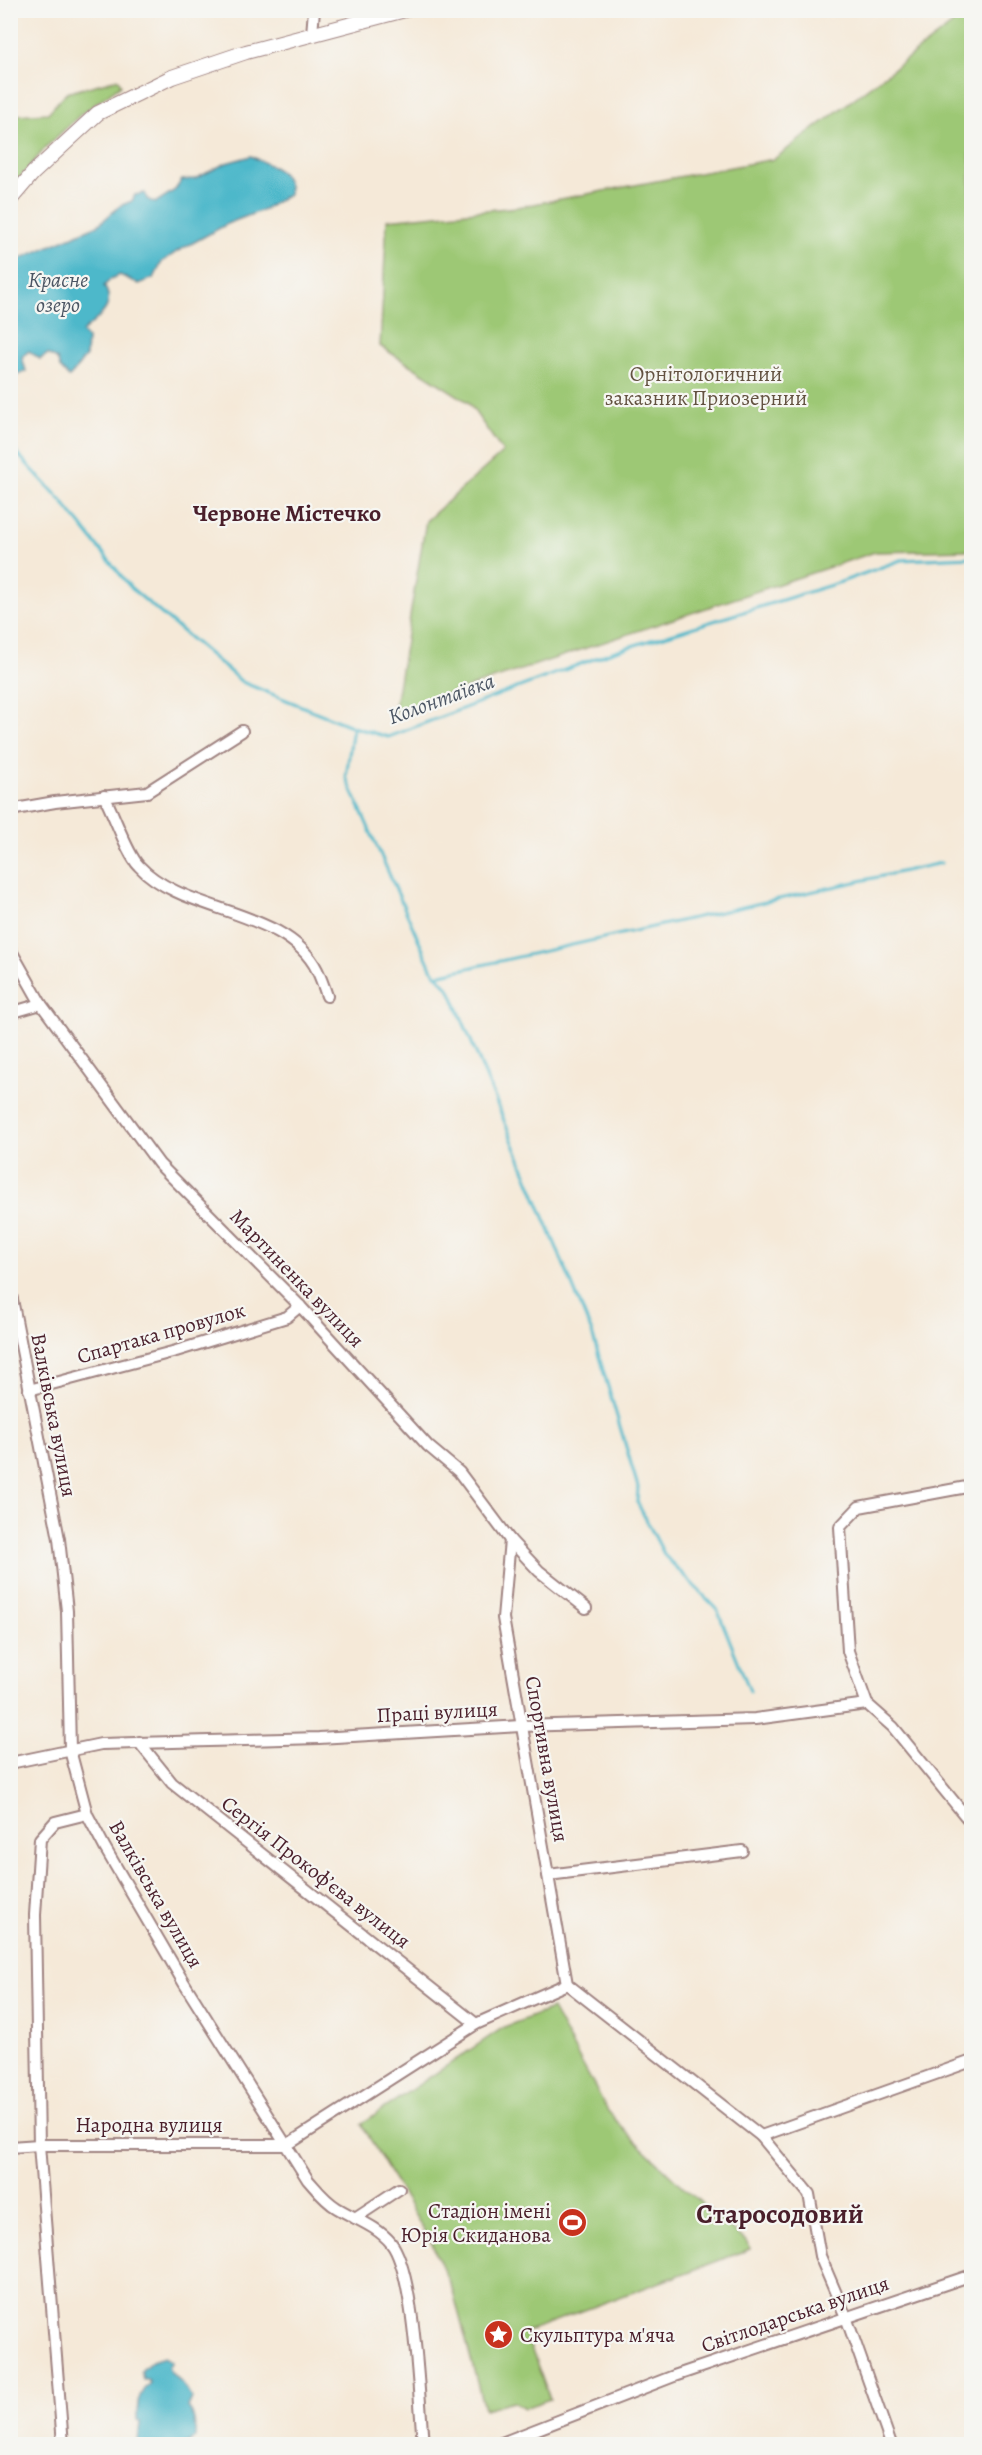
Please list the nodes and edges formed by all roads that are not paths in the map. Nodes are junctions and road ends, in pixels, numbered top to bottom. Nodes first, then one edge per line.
1 (314, 10) edge
2 (405, 10) edge
3 (312, 34) junction
4 (10, 200) edge
5 (242, 730) dead end
6 (104, 796) junction
7 (10, 810) edge
8 (10, 949) edge
9 (327, 996) dead end
10 (41, 1004) junction
11 (10, 1013) edge
12 (10, 1289) edge
13 (300, 1306) junction
14 (29, 1390) junction
15 (972, 1486) edge
16 (510, 1540) junction
17 (586, 1608) dead end
18 (867, 1704) junction
19 (520, 1726) junction
20 (139, 1742) junction
21 (70, 1750) junction
22 (10, 1763) edge
23 (87, 1814) junction
24 (972, 1824) edge
25 (742, 1851) dead end
26 (549, 1875) junction
27 (567, 1984) junction
28 (476, 2024) junction
29 (972, 2061) edge
30 (761, 2136) junction
31 (39, 2145) junction
32 (287, 2145) junction
33 (10, 2147) edge
34 (399, 2189) dead end
35 (355, 2218) junction
36 (972, 2275) edge
37 (846, 2317) junction
38 (63, 2445) edge
39 (423, 2445) edge
40 (499, 2445) edge
41 (891, 2445) edge

1 - 3 street
2 - 3 main road
3 - 4 main road
5 - 6 street
6 - 7 street
6 - 9 street
8 - 10 street, Мартиненка вулиця
10 - 11 street
10 - 13 street, Мартиненка вулиця
12 - 14 street, Валківська вулиця
13 - 14 street, Спартака провулок
13 - 16 street, Мартиненка вулиця
14 - 21 street, Валківська вулиця
15 - 18 street
16 - 17 street, Мартиненка вулиця
16 - 19 street, Спортивна вулиця
18 - 19 street, Праці вулиця
18 - 24 street
19 - 20 street, Праці вулиця
19 - 26 street, Спортивна вулиця
20 - 21 street, Праці вулиця
20 - 28 street, Сергія Прокоф’єва вулиця
21 - 22 street, Праці вулиця
21 - 23 street, Валківська вулиця
23 - 31 street
23 - 32 street, Валківська вулиця
25 - 26 street
26 - 27 street, Спортивна вулиця
27 - 28 street
27 - 30 street
28 - 32 street
29 - 30 street
30 - 37 street
31 - 32 street, Народна вулиця
31 - 33 street, Народна вулиця
31 - 38 street
32 - 35 street, Валківська вулиця
34 - 35 street
35 - 39 street, Валківська вулиця
36 - 37 street, Світлодарська вулиця
37 - 40 street, Світлодарська вулиця
37 - 41 street

